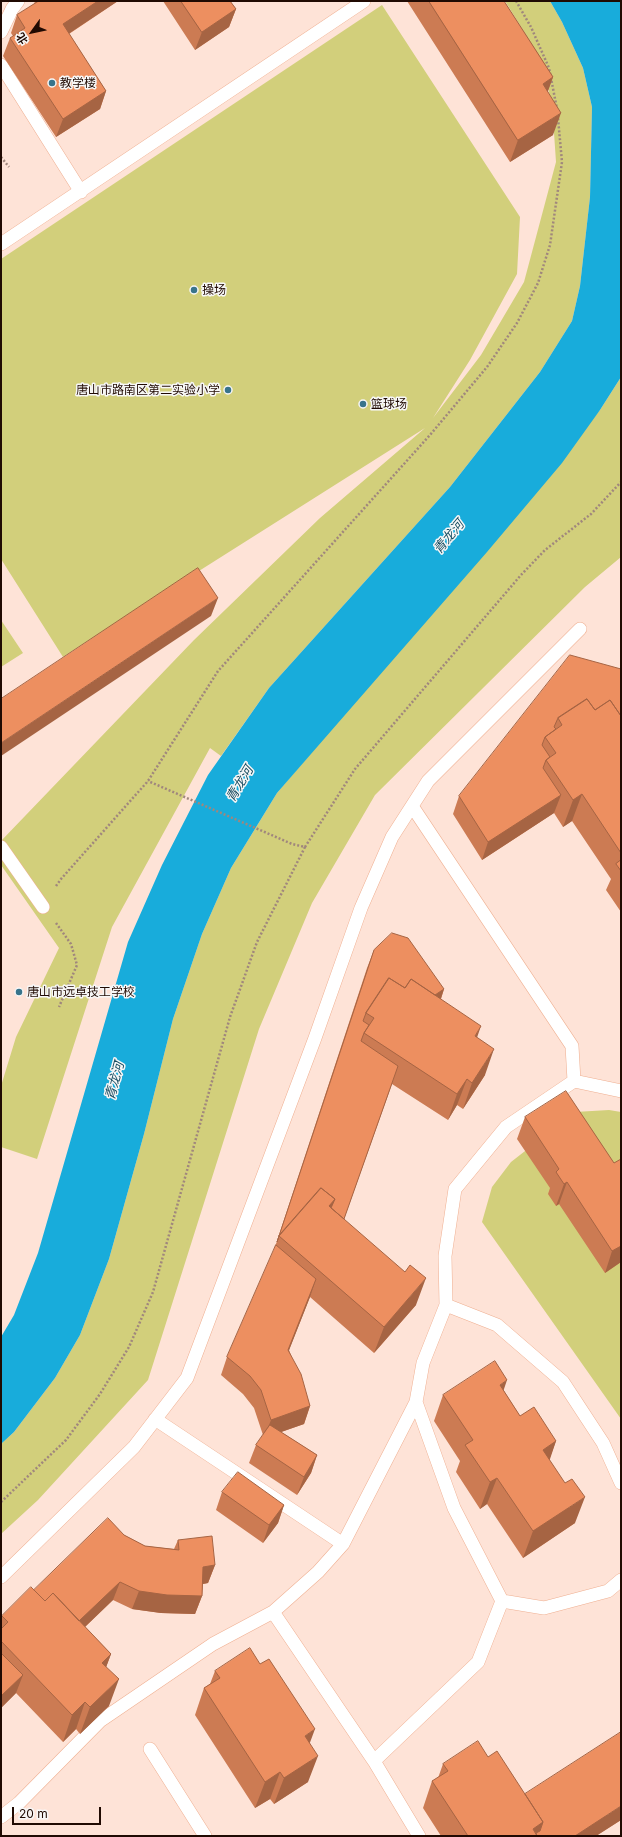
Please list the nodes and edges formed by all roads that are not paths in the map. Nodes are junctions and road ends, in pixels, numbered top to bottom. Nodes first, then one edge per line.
1 (18, 1) edge
2 (364, 1) edge
3 (1, 32) edge
4 (1, 65) edge
5 (81, 192) junction
6 (1, 244) edge
7 (580, 629) dead end
8 (412, 806) junction
9 (1, 847) edge
10 (43, 907) road end
11 (574, 1081) junction
12 (621, 1091) edge
13 (446, 1305) junction
14 (416, 1402) junction
15 (155, 1419) junction
16 (621, 1483) edge
17 (343, 1544) junction
18 (1, 1577) edge
19 (621, 1580) edge
20 (502, 1601) junction
21 (273, 1612) junction
22 (150, 1749) dead end
23 (374, 1761) junction
24 (1, 1818) edge
25 (205, 1836) edge
26 (419, 1836) edge

1 - 3 lane
2 - 5 lane
4 - 5 lane
5 - 6 lane
7 - 8 lane
8 - 11 lane
8 - 15 lane
9 - 10 lane
11 - 12 lane
11 - 13 lane
13 - 14 lane
13 - 16 lane
14 - 17 lane
14 - 20 lane
15 - 17 lane
15 - 18 lane
17 - 21 lane
19 - 20 lane
20 - 23 lane
21 - 23 lane
21 - 24 lane
22 - 25 lane
23 - 26 lane

